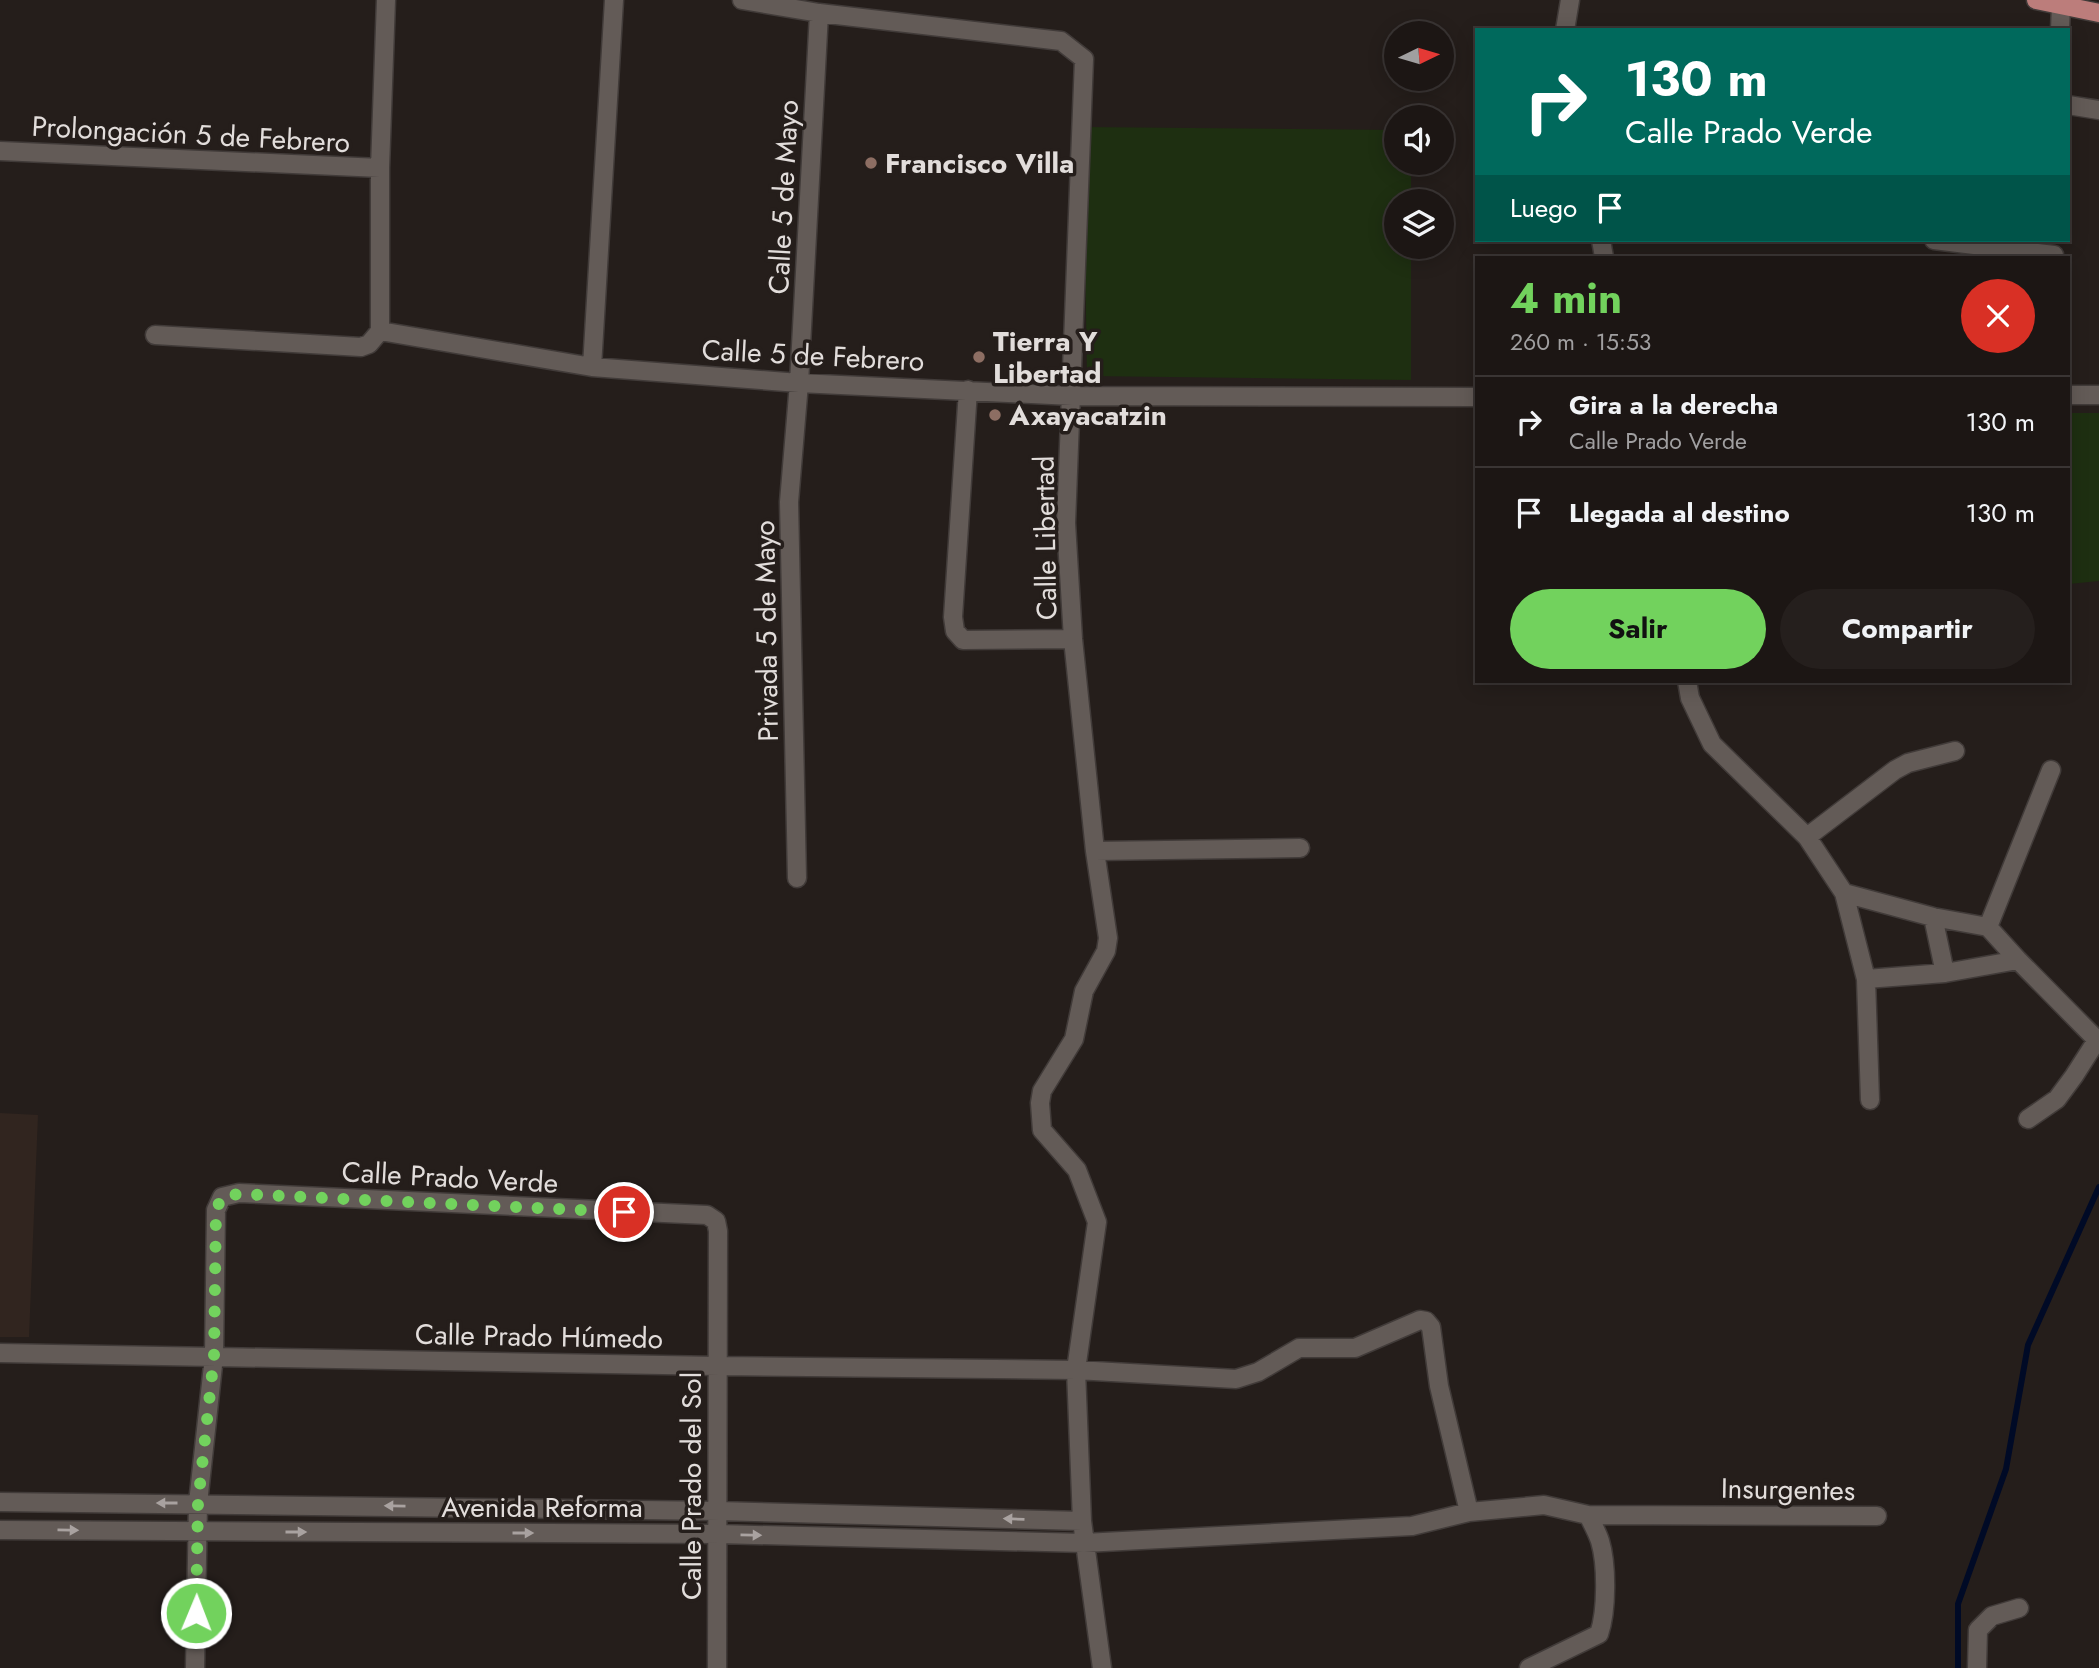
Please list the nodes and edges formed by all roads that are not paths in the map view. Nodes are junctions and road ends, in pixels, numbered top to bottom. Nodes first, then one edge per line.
1 (386, 0) edge
2 (614, 0) edge
3 (742, 0) edge
4 (1570, 0) edge
5 (2036, 0) edge
6 (2062, 5) junction
7 (819, 13) junction
8 (2099, 13) edge
9 (1565, 28) edge
10 (2060, 28) edge
11 (2070, 105) edge
12 (2099, 110) edge
13 (0, 151) edge
14 (380, 169) junction
15 (1956, 242) edge
16 (2054, 251) edge
17 (380, 331) junction
18 (155, 335) dead end
19 (592, 367) junction
20 (799, 383) junction
21 (968, 390) junction
22 (2070, 395) edge
23 (2099, 395) edge
24 (1072, 396) junction
25 (1475, 397) edge
26 (1073, 639) junction
27 (1687, 683) edge
28 (1955, 751) dead end
29 (2051, 769) dead end
30 (1807, 837) junction
31 (1300, 848) dead end
32 (1095, 850) junction
33 (796, 878) dead end
34 (1844, 893) junction
35 (1933, 917) junction
36 (1988, 926) junction
37 (2018, 960) junction
38 (1945, 972) junction
39 (1867, 979) junction
40 (2098, 1041) edge
41 (1870, 1100) dead end
42 (2028, 1119) dead end
43 (716, 1221) joint
44 (0, 1353) edge
45 (214, 1356) junction
46 (718, 1366) junction
47 (1076, 1370) junction
48 (0, 1502) edge
49 (198, 1503) junction
50 (718, 1511) junction
51 (1469, 1512) junction
52 (1588, 1515) junction
53 (1877, 1516) dead end
54 (1082, 1521) junction
55 (0, 1530) edge
56 (198, 1531) junction
57 (718, 1534) junction
58 (1084, 1543) junction
59 (2019, 1608) dead end
60 (194, 1668) edge
61 (717, 1668) edge
62 (1102, 1668) edge
63 (1529, 1668) edge
64 (1977, 1668) edge

1 - 14 street
2 - 19 street
3 - 7 street
4 - 9 street
5 - 6 main road
6 - 8 main road
6 - 10 street
7 - 20 street, Calle 5 de Mayo
7 - 24 street, Calle Libertad
11 - 12 street
13 - 14 street, Prolongación 5 de Febrero
14 - 17 street
15 - 16 street
17 - 18 street
17 - 19 street, Calle 5 de Febrero
19 - 20 street, Calle 5 de Febrero
20 - 21 street, Calle 5 de Febrero
20 - 33 street, Privada 5 de Mayo
21 - 24 street, Calle 5 de Febrero
21 - 26 street, Calle Libertad
22 - 23 street
24 - 25 street, Calle 5 de Febrero
24 - 26 street, Calle Libertad
26 - 32 street, Calle Libertad
27 - 30 street
28 - 30 street
29 - 36 street
30 - 34 street
31 - 32 street
32 - 47 street, Calle Libertad
34 - 35 street
34 - 39 street
35 - 36 street
35 - 38 street
36 - 37 street
37 - 38 street
37 - 40 street
38 - 39 street
39 - 41 street
40 - 42 street
43 - 45 street, Calle Prado Verde
43 - 46 street, Calle Prado del Sol
44 - 45 street, Calle Prado Húmedo
45 - 46 street, Calle Prado Húmedo
45 - 49 street
46 - 47 street, Calle Prado Húmedo
46 - 50 street, Calle Prado del Sol
47 - 51 street, Calle Prado Húmedo
47 - 54 street
49 -> 48 street, Avenida Reforma
50 -> 49 street, Avenida Reforma
49 - 56 street
54 -> 50 street, Avenida Reforma
50 - 57 street, Calle Prado del Sol
51 - 52 street, Insurgentes
51 - 58 street, Avenida Reforma
52 - 53 street, Insurgentes
52 - 63 street
54 - 58 street
55 -> 56 street, Avenida Reforma
56 -> 57 street, Avenida Reforma
56 - 60 street
57 -> 58 street, Avenida Reforma
57 - 61 street, Calle Prado del Sol
58 - 62 street
59 - 64 street

